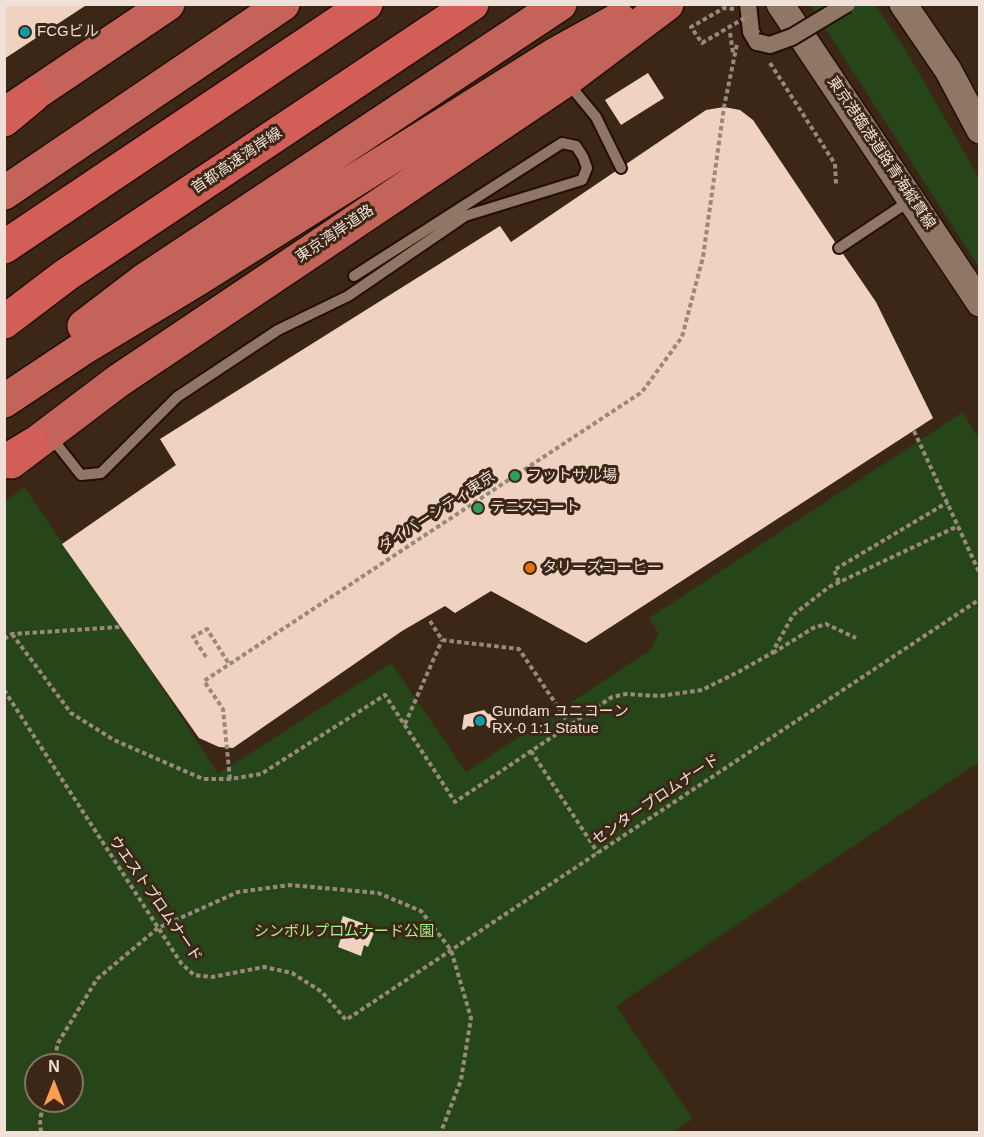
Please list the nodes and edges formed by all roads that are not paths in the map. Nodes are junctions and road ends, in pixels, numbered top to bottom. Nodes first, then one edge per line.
1 (168, 4) edge
2 (283, 4) edge
3 (366, 4) edge
4 (472, 4) edge
5 (560, 4) edge
6 (644, 4) edge
7 (668, 4) edge
8 (780, 4) edge
9 (847, 4) edge
10 (903, 4) edge
11 (744, 10) edge
12 (566, 80) junction
13 (33, 96) junction
14 (4, 114) edge
15 (4, 120) edge
16 (980, 130) edge
17 (621, 168) dead end
18 (4, 193) edge
19 (912, 199) junction
20 (4, 247) edge
21 (840, 248) dead end
22 (354, 276) dead end
23 (980, 303) edge
24 (4, 322) edge
25 (4, 389) edge
26 (4, 401) edge
27 (40, 439) junction
28 (4, 462) edge
29 (4, 466) edge

1 - 13 highway
2 - 18 highway
3 - 20 highway
4 - 24 highway, 首都高速湾岸線
5 - 25 highway
6 - 26 highway
7 - 12 highway, 東京湾岸道路
8 - 19 street, 東京港臨港道路青海縦貫線
9 - 11 street, bridge
10 - 16 street
12 - 17 lane
12 - 27 highway, 東京湾岸道路
13 - 14 highway
13 - 15 highway
19 - 21 lane
19 - 23 street, 東京港臨港道路青海縦貫線
22 - 27 lane
27 - 28 highway
27 - 29 highway, 東京湾岸道路

